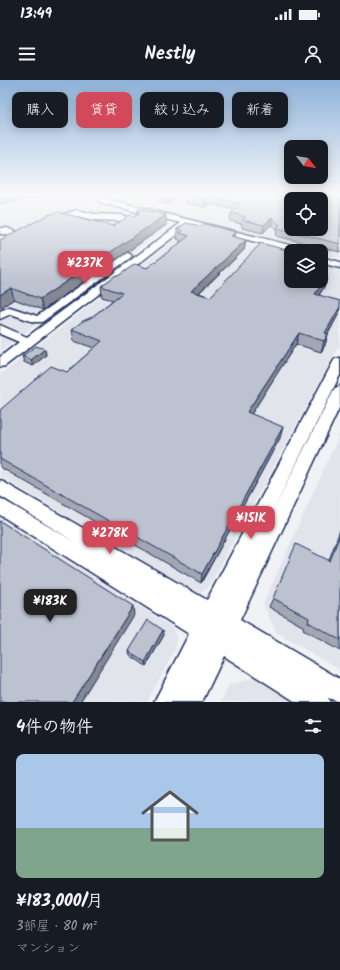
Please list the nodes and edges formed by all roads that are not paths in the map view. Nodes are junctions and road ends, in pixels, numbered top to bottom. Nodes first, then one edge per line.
1 (40, 225) edge
2 (183, 225) edge
3 (193, 225) edge
4 (194, 225) edge
5 (161, 228) edge
6 (0, 231) edge
7 (20, 236) junction
8 (7, 243) edge
9 (284, 247) edge
10 (284, 250) edge
11 (328, 258) edge
12 (340, 261) edge
13 (328, 262) edge
14 (340, 265) edge
15 (0, 316) edge
16 (0, 329) edge
17 (29, 342) junction
18 (340, 362) edge
19 (0, 363) edge
20 (340, 391) edge
21 (0, 487) edge
22 (0, 506) edge
23 (215, 627) junction
24 (340, 692) edge
25 (166, 702) edge
26 (190, 702) edge
27 (318, 702) edge

1 - 7 street
2 - 17 street
3 - 10 street
4 - 9 street
5 - 15 street
6 - 7 street
7 - 8 street
11 - 12 street
13 - 14 street
16 - 17 street
17 - 19 street
18 - 23 street
20 - 23 street
21 - 23 street
22 - 23 street
23 - 24 street
23 - 25 street
23 - 26 street
23 - 27 street

